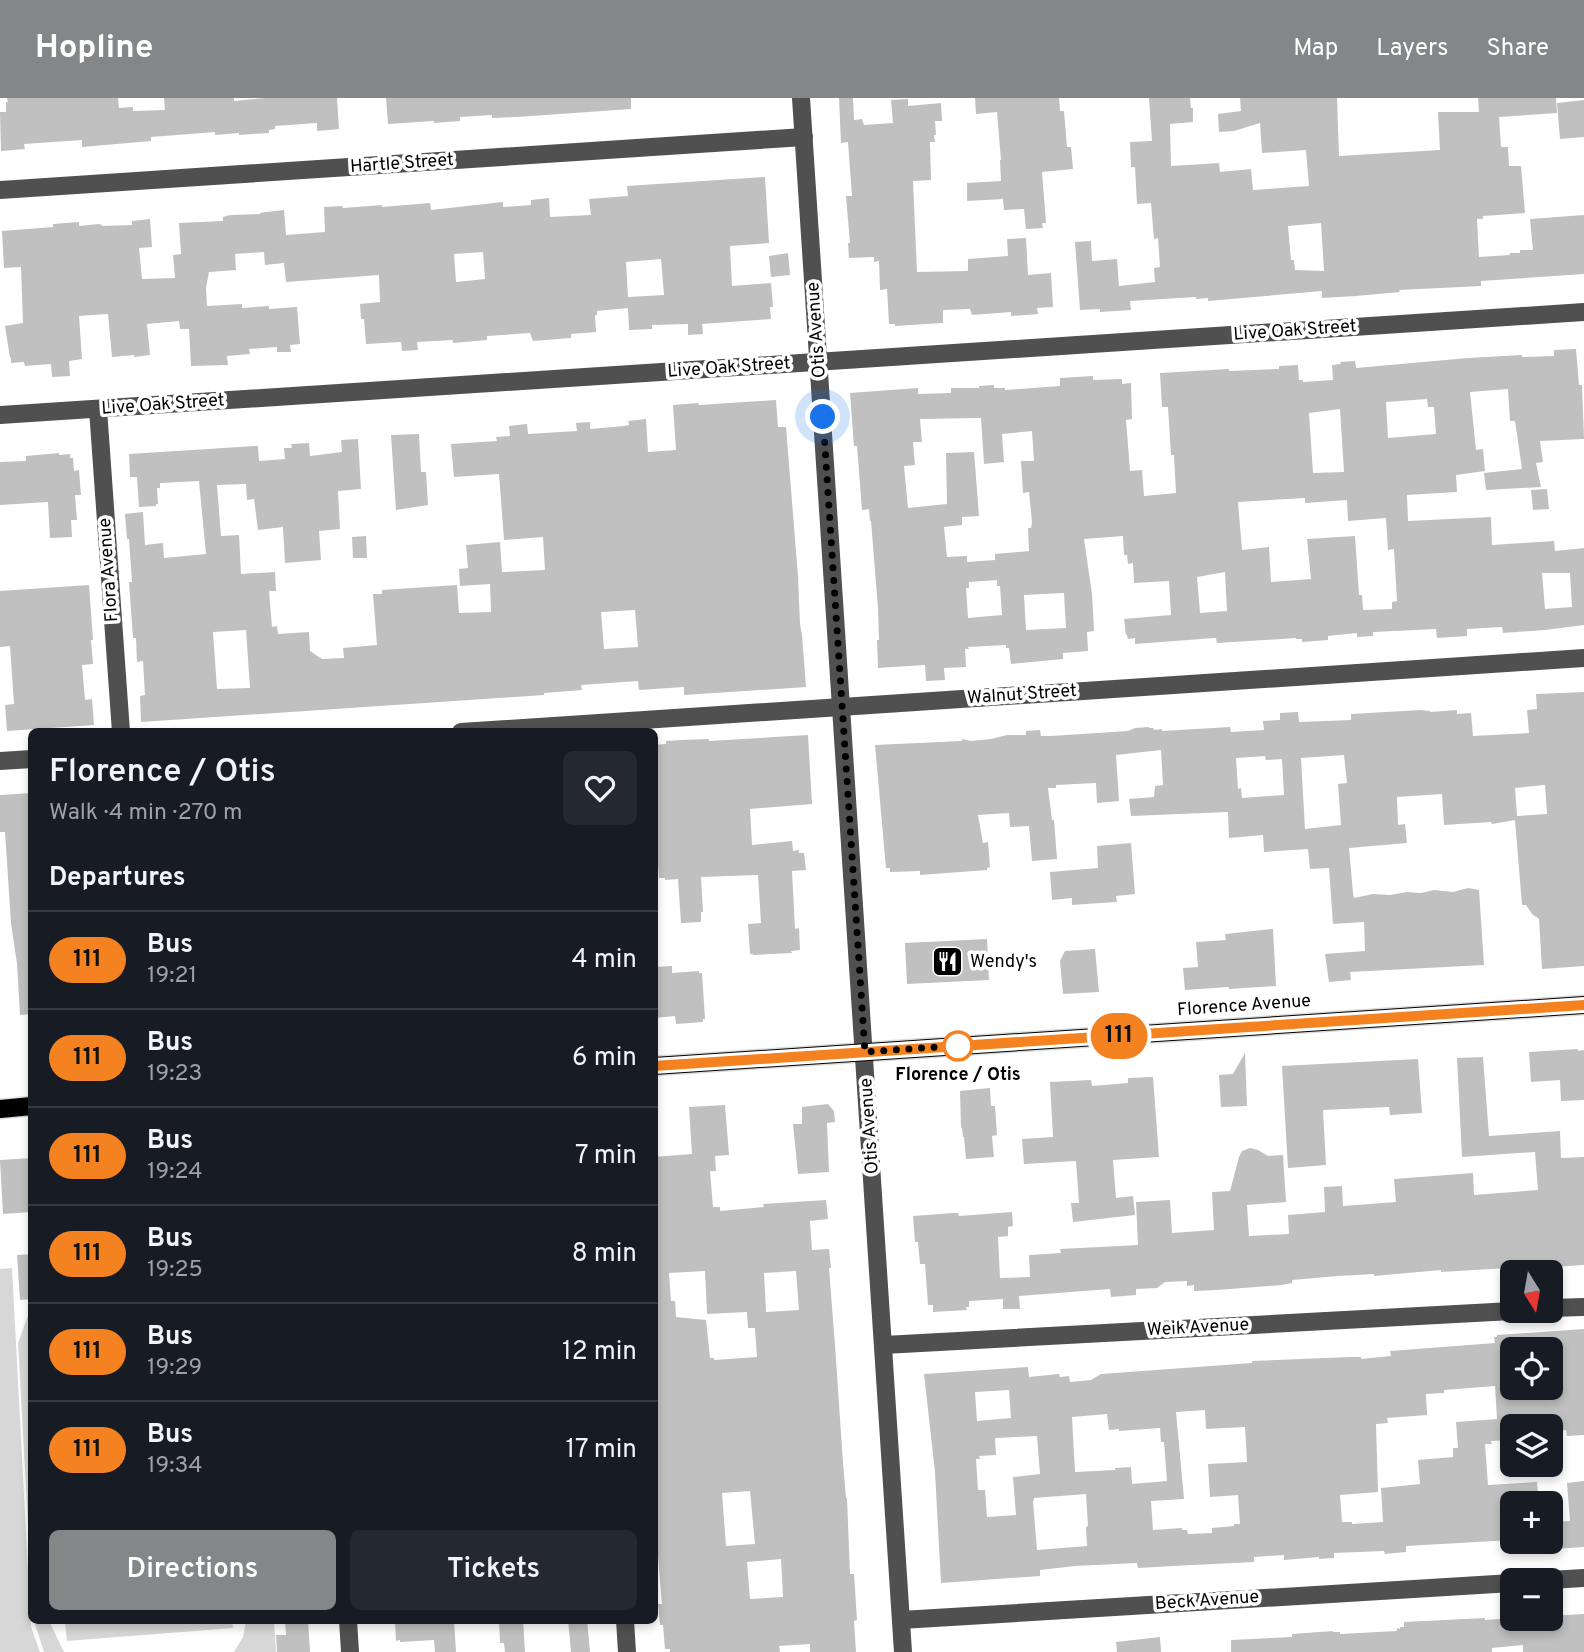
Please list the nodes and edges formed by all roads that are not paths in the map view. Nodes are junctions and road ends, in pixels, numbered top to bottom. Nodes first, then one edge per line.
1 (802, 98) edge
2 (804, 137) junction
3 (0, 190) edge
4 (1584, 312) edge
5 (819, 362) junction
6 (98, 409) junction
7 (0, 415) edge
8 (1584, 658) edge
9 (842, 706) junction
10 (121, 728) edge
11 (520, 728) edge
12 (28, 759) edge
13 (0, 761) edge
14 (1584, 1005) edge
15 (865, 1052) junction
16 (658, 1066) edge
17 (28, 1106) edge
18 (0, 1108) edge
19 (1584, 1307) edge
20 (1563, 1308) edge
21 (1500, 1312) edge
22 (884, 1345) junction
23 (1584, 1578) edge
24 (1563, 1579) edge
25 (1500, 1584) edge
26 (901, 1620) junction
27 (348, 1624) edge
28 (625, 1624) edge
29 (350, 1652) edge
30 (627, 1652) edge
31 (903, 1652) edge

1 - 2 street, Otis Avenue
2 - 3 street, Hartle Street
2 - 5 street, Otis Avenue
4 - 5 street, Live Oak Street
5 - 6 street, Live Oak Street
5 - 9 street, Otis Avenue
6 - 7 street, Live Oak Street
6 - 10 street, Flora Avenue
8 - 9 street, Walnut Street
9 - 11 street, Walnut Street
9 - 15 street, Otis Avenue
12 - 13 street
14 - 15 main road, Florence Avenue
15 - 16 main road, Florence Avenue
15 - 22 street, Otis Avenue
17 - 18 main road
19 - 20 street
21 - 22 street, Weik Avenue
22 - 26 street, Otis Avenue
23 - 24 street
25 - 26 street, Beck Avenue
26 - 31 street, Otis Avenue
27 - 29 street
28 - 30 street

